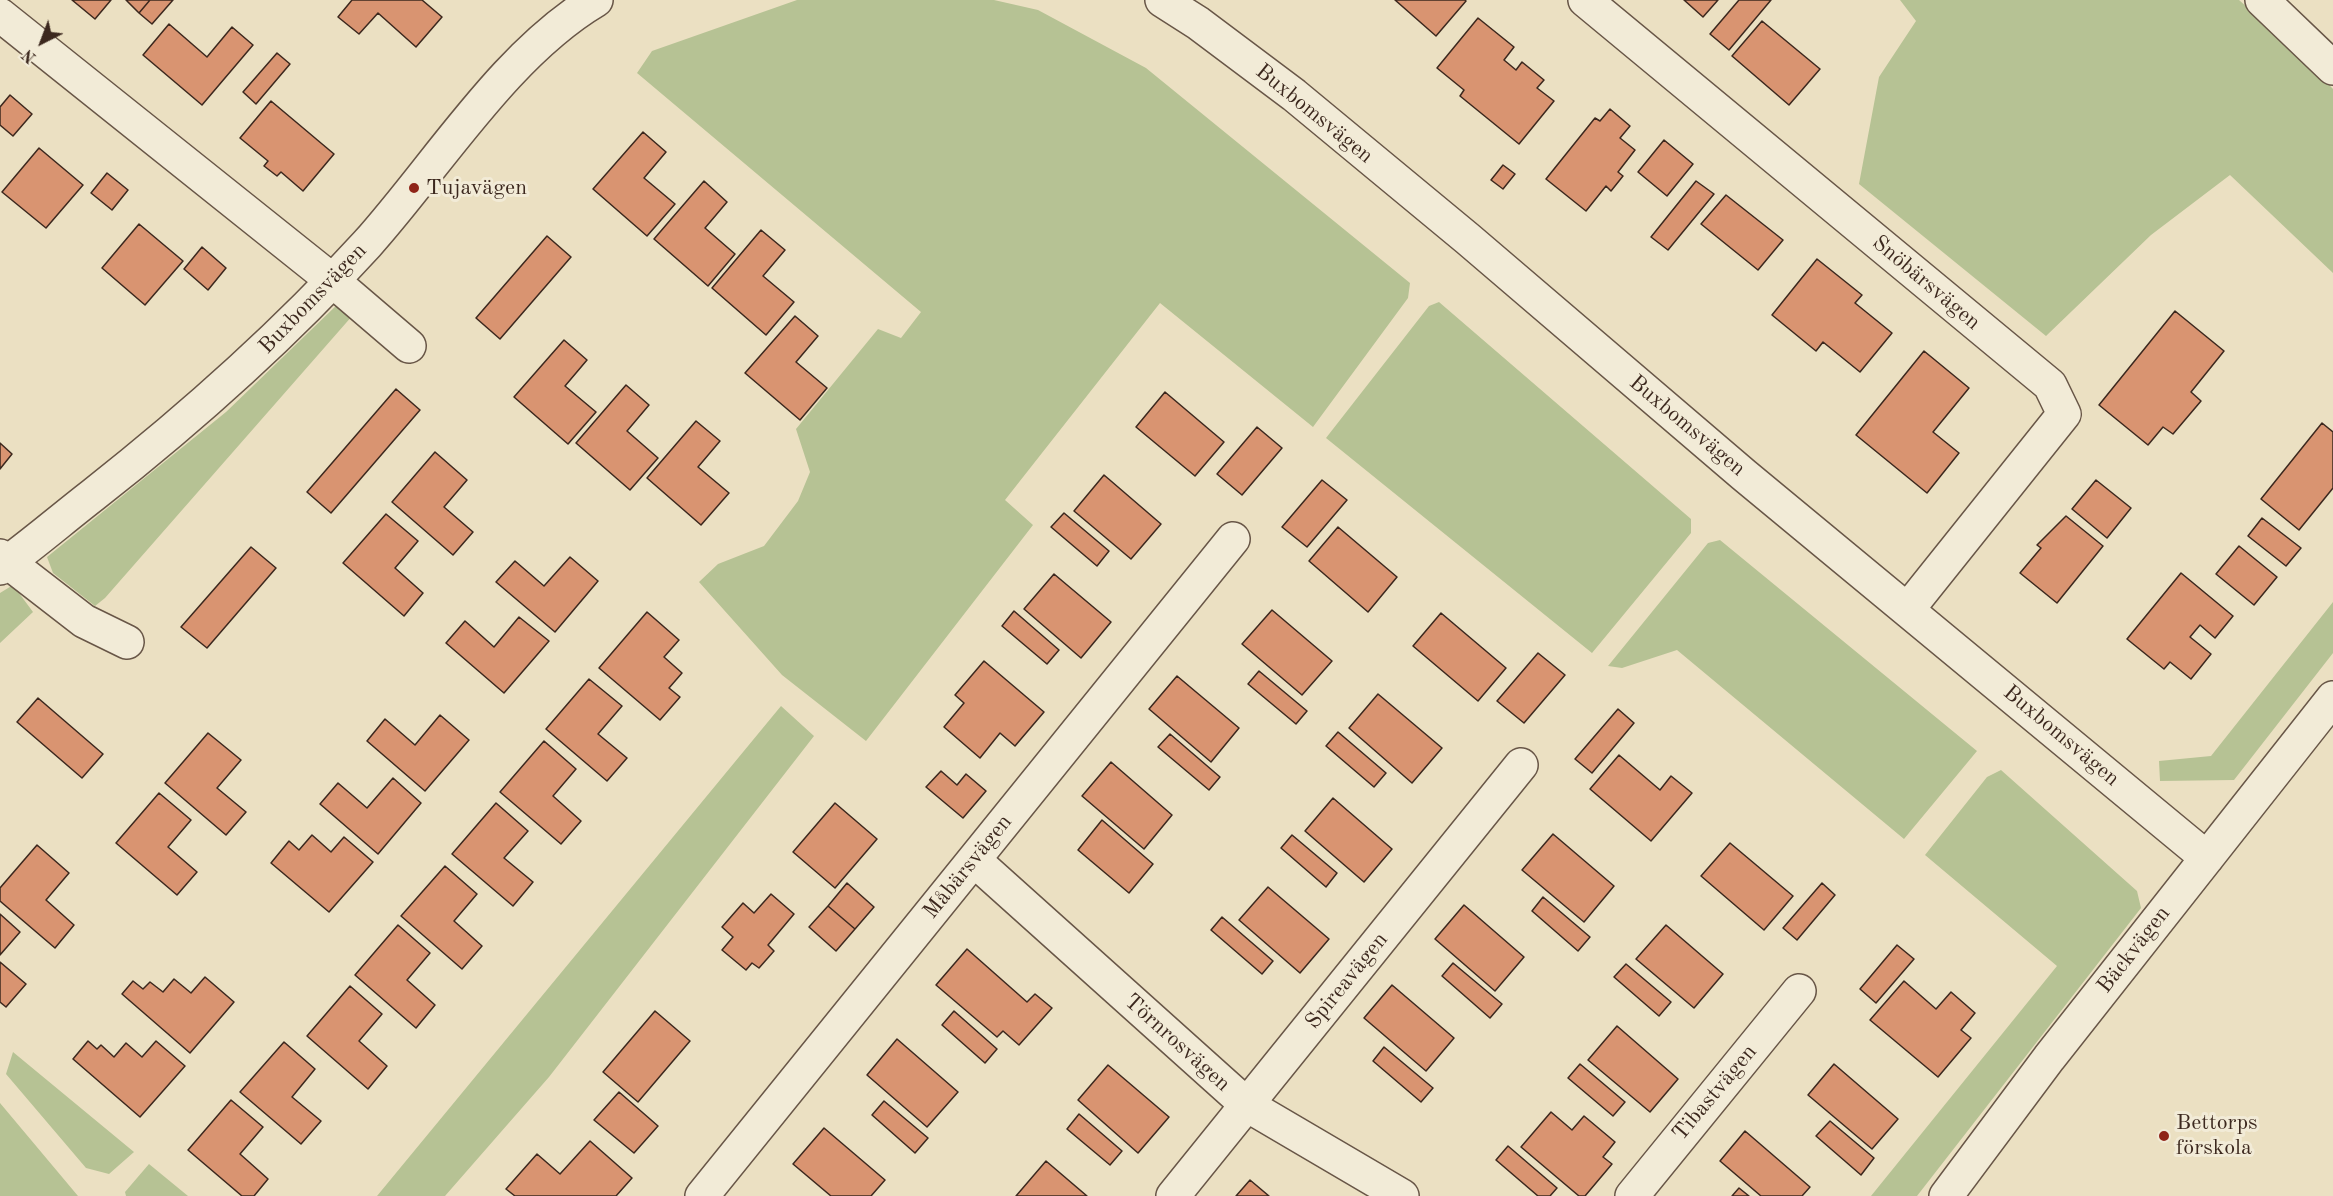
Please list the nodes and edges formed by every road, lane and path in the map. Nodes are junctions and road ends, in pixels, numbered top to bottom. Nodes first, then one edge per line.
1 (1162, 0) edge
2 (1585, 0) edge
3 (2262, 0) edge
4 (580, 4) edge
5 (0, 15) edge
6 (2333, 68) edge
7 (333, 281) junction
8 (409, 346) dead end
9 (1233, 539) dead end
10 (3, 562) edge
11 (1908, 609) junction
12 (127, 642) dead end
13 (2331, 706) edge
14 (1521, 765) dead end
15 (2207, 858) junction
16 (974, 860) junction
17 (1799, 991) dead end
18 (1247, 1105) junction
19 (702, 1196) edge
20 (1173, 1196) edge
21 (1402, 1196) edge
22 (1632, 1196) edge
23 (1946, 1196) edge

1 - 11 street, Buxbomsvägen
2 - 11 street, Snöbärsvägen
3 - 6 street
4 - 7 street, Buxbomsvägen
5 - 7 street
7 - 8 street
7 - 10 street, Buxbomsvägen
9 - 16 street, Måbärsvägen
10 - 12 street
11 - 15 street, Buxbomsvägen
13 - 15 street, Bäckvägen
14 - 18 street, Spireavägen
15 - 23 street, Bäckvägen
16 - 18 street, Törnrosvägen
16 - 19 street, Måbärsvägen
17 - 22 street, Tibastvägen
18 - 20 street, Spireavägen
18 - 21 street, Törnrosvägen

